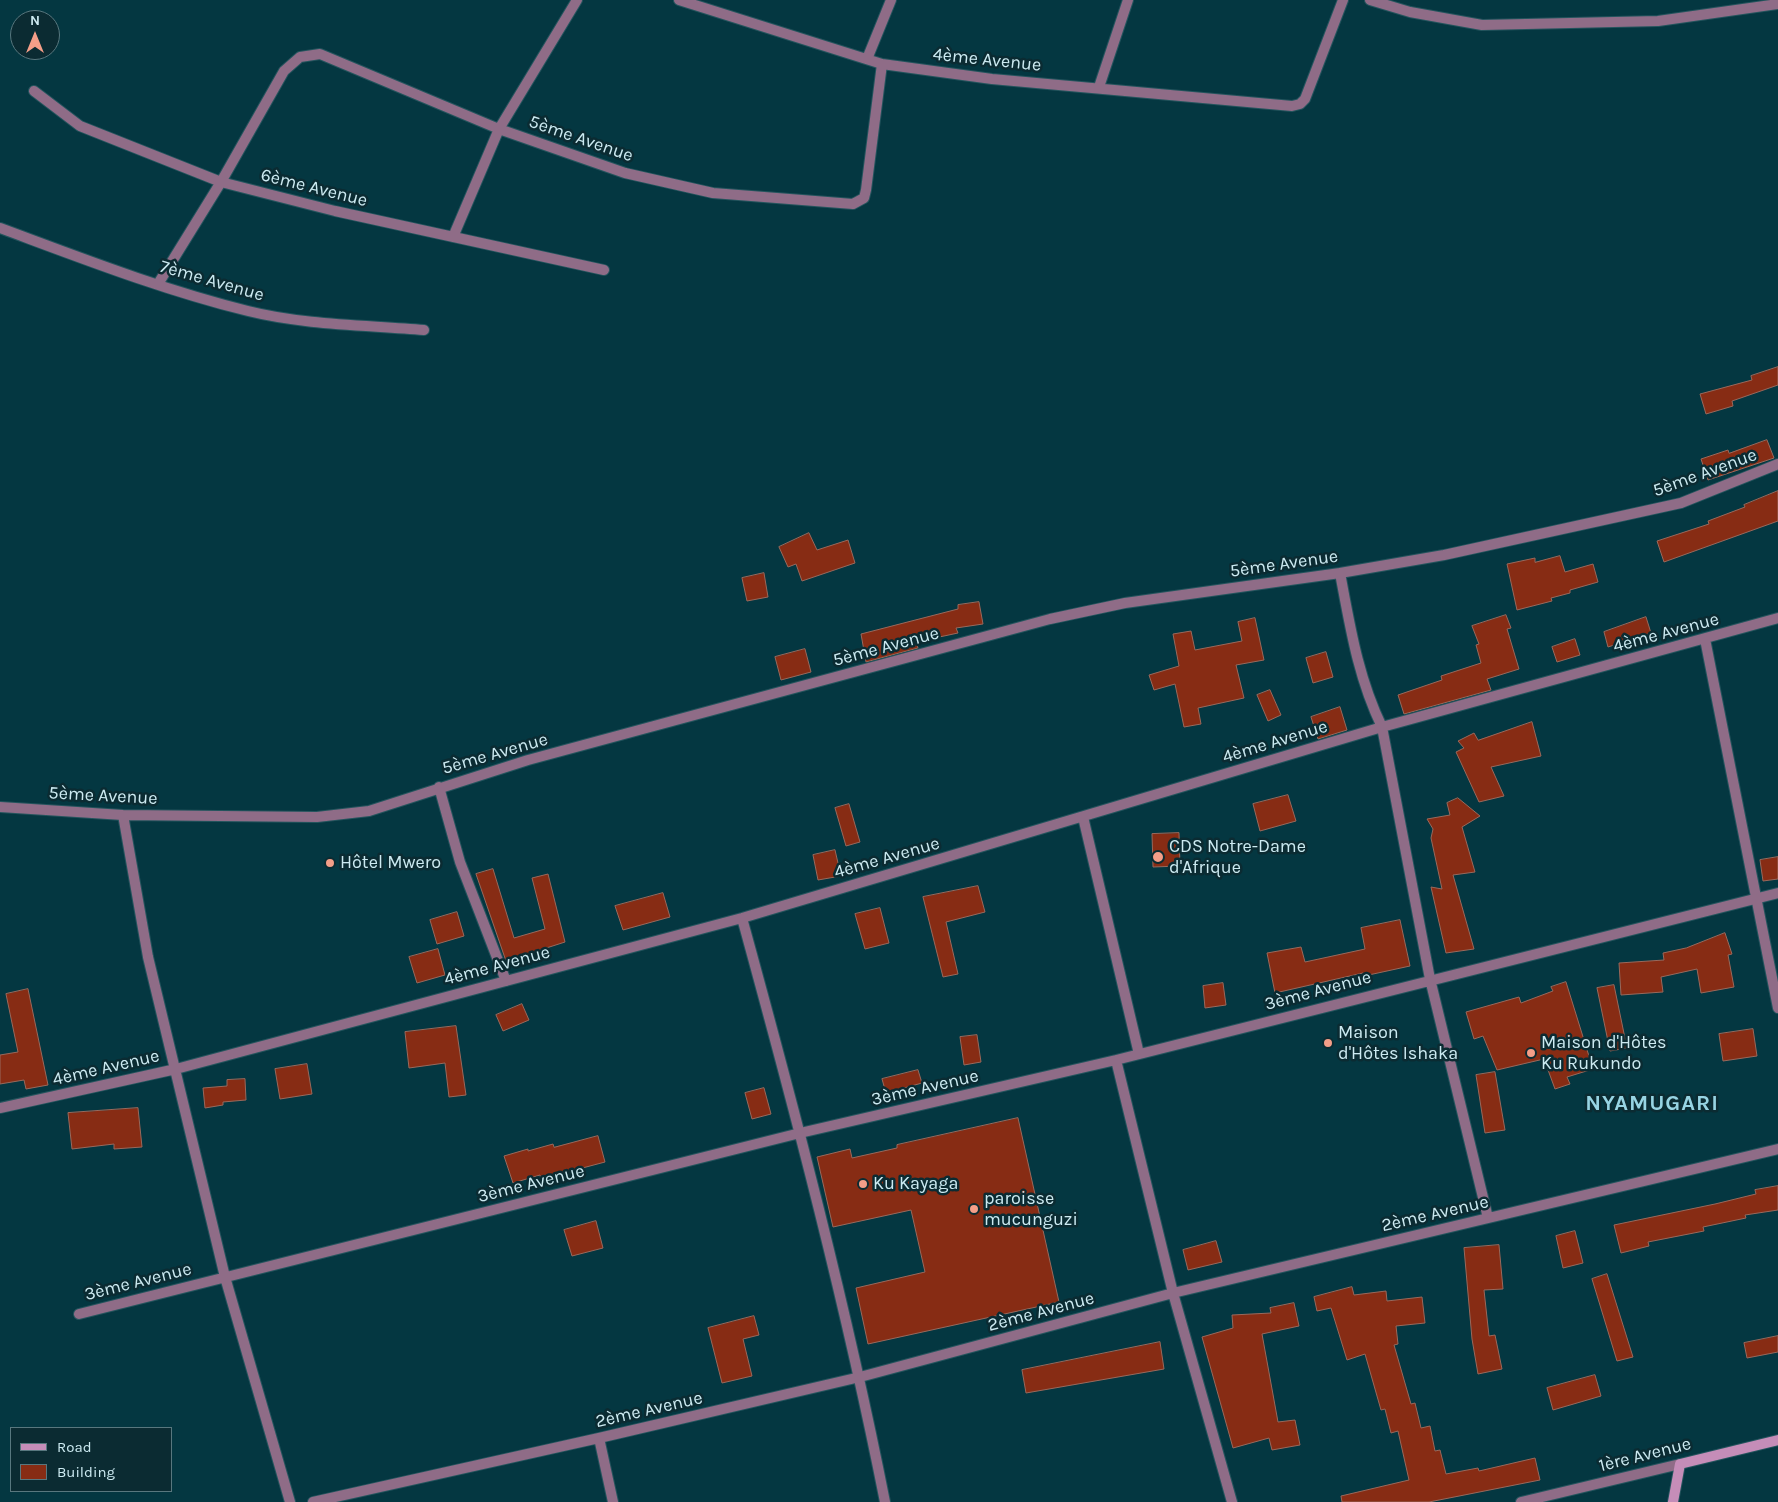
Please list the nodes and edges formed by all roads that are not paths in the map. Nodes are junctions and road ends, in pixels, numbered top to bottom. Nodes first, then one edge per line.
1 (577, 0) edge
2 (679, 0) edge
3 (891, 0) edge
4 (1128, 0) edge
5 (1343, 0) edge
6 (1370, 0) edge
7 (1778, 4) edge
8 (867, 59) junction
9 (882, 64) junction
10 (1099, 87) junction
11 (34, 91) dead end
12 (499, 129) junction
13 (221, 182) junction
14 (0, 228) edge
15 (454, 237) junction
16 (604, 270) dead end
17 (158, 284) junction
18 (424, 330) dead end
19 (1778, 464) edge
20 (1340, 573) junction
21 (1778, 618) edge
22 (1705, 639) junction
23 (1382, 727) junction
24 (439, 787) junction
25 (0, 807) edge
26 (123, 815) junction
27 (1083, 817) junction
28 (1778, 893) edge
29 (1755, 899) junction
30 (742, 918) junction
31 (1430, 979) junction
32 (506, 981) junction
33 (1778, 1008) edge
34 (1139, 1054) junction
35 (1116, 1060) junction
36 (176, 1069) junction
37 (0, 1108) edge
38 (800, 1133) junction
39 (1778, 1149) edge
40 (1488, 1218) junction
41 (225, 1277) junction
42 (1173, 1293) junction
43 (79, 1314) dead end
44 (860, 1377) junction
45 (599, 1438) junction
46 (1778, 1440) edge
47 (1680, 1464) junction
48 (290, 1502) edge
49 (312, 1502) edge
50 (613, 1502) edge
51 (885, 1502) edge
52 (1232, 1502) edge
53 (1521, 1502) edge
54 (1673, 1502) edge

1 - 12 street
2 - 8 street, 4ème Avenue
3 - 8 street
4 - 10 street
5 - 10 street, 4ème Avenue
6 - 7 street
8 - 9 street, 4ème Avenue
9 - 10 street, 4ème Avenue
9 - 12 street, 5ème Avenue
11 - 13 street, 6ème Avenue
12 - 13 street, 5ème Avenue
12 - 15 street
13 - 15 street, 6ème Avenue
13 - 17 street
14 - 17 street, 7ème Avenue
15 - 16 street, 6ème Avenue
17 - 18 street, 7ème Avenue
19 - 20 street, 5ème Avenue
20 - 23 street
20 - 24 street, 5ème Avenue
21 - 22 street, 4ème Avenue
22 - 23 street, 4ème Avenue
22 - 29 street
23 - 27 street, 4ème Avenue
23 - 31 street
24 - 26 street, 5ème Avenue
24 - 32 street
25 - 26 street, 5ème Avenue
26 - 36 street
27 - 30 street, 4ème Avenue
27 - 34 street
28 - 29 street, 3ème Avenue
29 - 31 street, 3ème Avenue
29 - 33 street
30 - 32 street, 4ème Avenue
30 - 38 street
31 - 34 street, 3ème Avenue
31 - 40 street
32 - 36 street, 4ème Avenue
34 - 35 street, 3ème Avenue
35 - 38 street, 3ème Avenue
35 - 42 street
36 - 37 street, 4ème Avenue
36 - 41 street
38 - 41 street, 3ème Avenue
38 - 44 street
39 - 40 street, 2ème Avenue
40 - 42 street, 2ème Avenue
41 - 43 street, 3ème Avenue
41 - 48 street
42 - 44 street, 2ème Avenue
42 - 52 street
44 - 45 street, 2ème Avenue
44 - 51 street
45 - 49 street, 2ème Avenue
45 - 50 street
46 - 47 main road, 1ère Avenue
47 - 53 street, 1ère Avenue
47 - 54 main road

